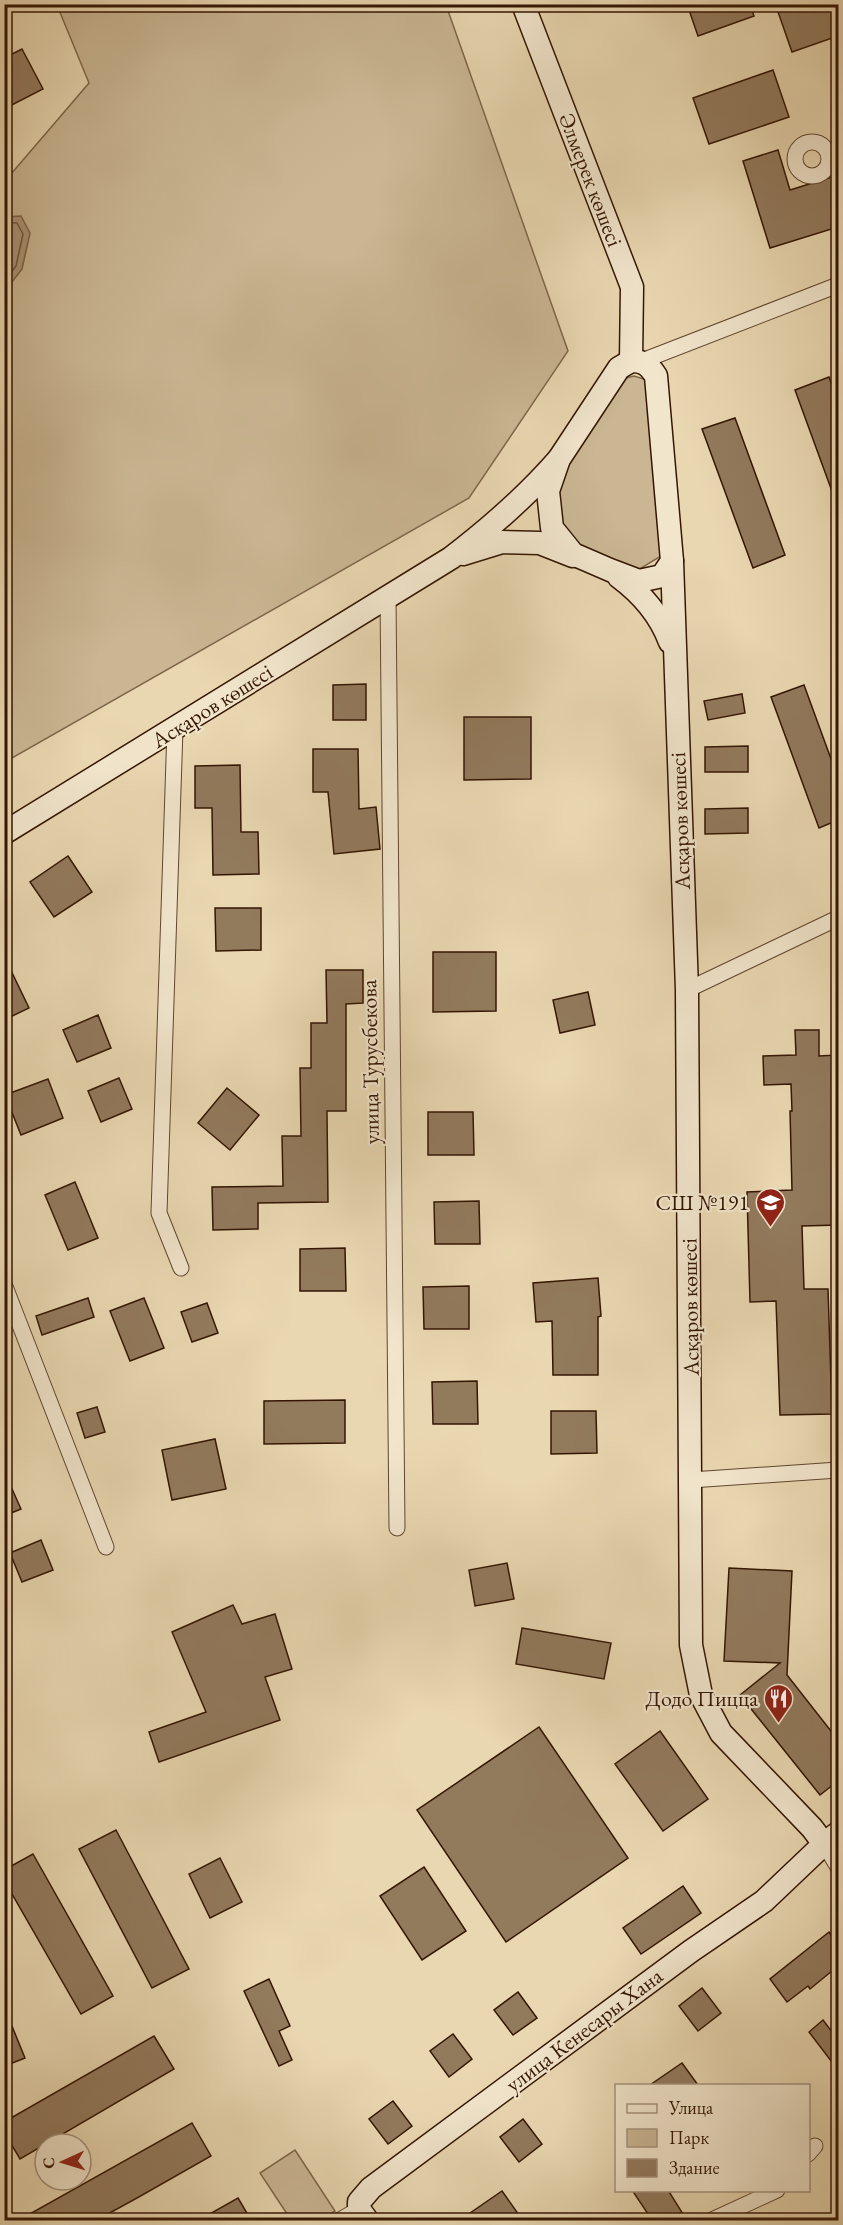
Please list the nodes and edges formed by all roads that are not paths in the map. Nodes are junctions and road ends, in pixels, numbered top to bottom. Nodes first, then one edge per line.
1 (523, 4) edge
2 (838, 285) edge
3 (637, 361) junction
4 (559, 459) junction
5 (451, 558) junction
6 (672, 561) junction
7 (610, 570) junction
8 (388, 597) junction
9 (674, 651) junction
10 (176, 729) junction
11 (4, 833) edge
12 (838, 918) edge
13 (687, 990) junction
14 (181, 1268) dead end
15 (4, 1284) edge
16 (838, 1470) edge
17 (691, 1480) junction
18 (397, 1528) dead end
19 (106, 1547) dead end
20 (831, 1838) edge
21 (838, 1867) edge
22 (773, 2192) edge
23 (355, 2217) edge
24 (712, 2220) edge

1 - 3 street, Әлмерек көшесі
2 - 3 street
3 - 4 street
3 - 6 street, Асқаров көшесі
4 - 5 street
4 - 7 street
5 - 7 street
5 - 8 street, Асқаров көшесі
6 - 7 street
6 - 9 street, Асқаров көшесі
7 - 9 street
8 - 10 street, Асқаров көшесі
8 - 18 street, улица Турусбекова
9 - 13 street, Асқаров көшесі
10 - 11 street, Асқаров көшесі
10 - 14 street
12 - 13 street
13 - 17 street, Асқаров көшесі
15 - 19 street
16 - 17 street
17 - 20 street, Асқаров көшесі
20 - 21 street
20 - 23 street, улица Кенесары Хана
22 - 24 street

